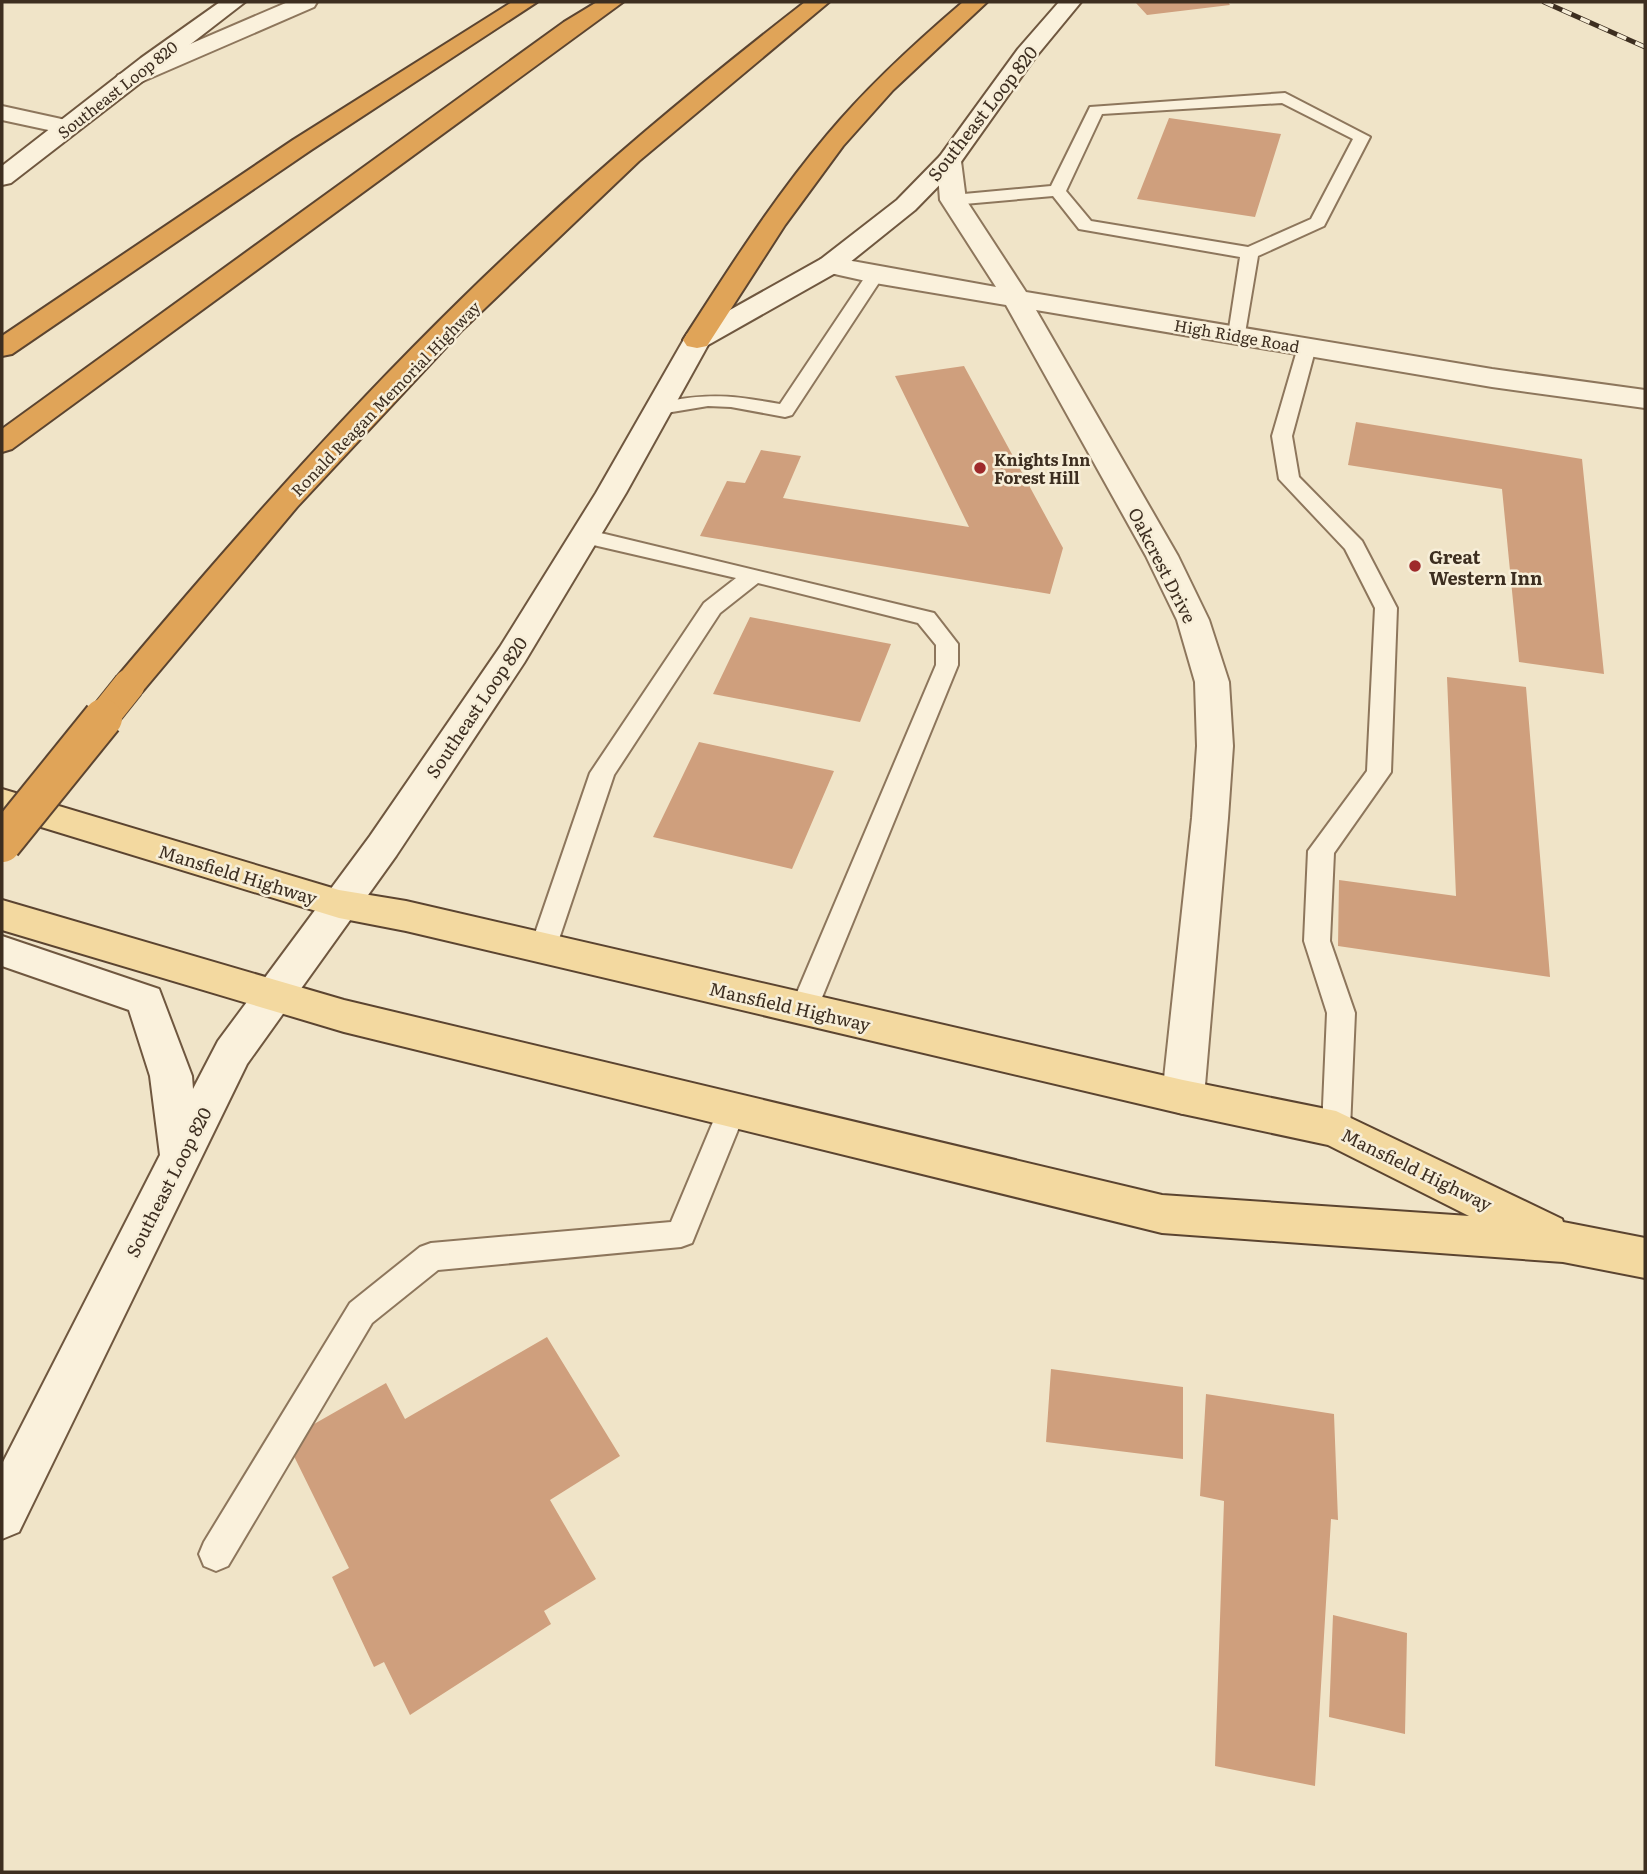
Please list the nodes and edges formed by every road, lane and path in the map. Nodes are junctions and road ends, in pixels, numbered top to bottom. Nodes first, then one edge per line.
1 (234, 2) edge
2 (306, 2) edge
3 (526, 2) edge
4 (612, 2) edge
5 (818, 2) edge
6 (976, 2) edge
7 (1070, 2) edge
8 (126, 80) junction
9 (2, 113) edge
10 (67, 127) junction
11 (949, 162) junction
12 (2, 178) edge
13 (1057, 191) junction
14 (953, 200) junction
15 (1251, 253) junction
16 (830, 265) junction
17 (875, 275) junction
18 (1016, 298) junction
19 (1237, 335) junction
20 (697, 340) junction
21 (1307, 347) junction
22 (2, 348) edge
23 (1645, 398) edge
24 (660, 408) junction
25 (2, 443) edge
26 (584, 536) junction
27 (754, 575) junction
28 (2, 803) edge
29 (2, 843) edge
30 (339, 904) junction
31 (2, 915) edge
32 (543, 948) junction
33 (2, 951) edge
34 (271, 997) junction
35 (804, 1009) junction
36 (1183, 1097) junction
37 (732, 1110) junction
38 (1336, 1129) junction
39 (181, 1156) junction
40 (1563, 1242) junction
41 (1645, 1258) edge
42 (2, 1515) edge
43 (216, 1554) dead end

1 - 8 main road, Southeast Loop 820
2 - 8 main road
3 - 22 highway
4 - 25 highway
5 - 29 highway, Ronald Reagan Memorial Highway, bridge
6 - 20 highway
7 - 11 main road, Southeast Loop 820
8 - 10 main road, Southeast Loop 820
9 - 10 main road
10 - 12 main road, Southeast Loop 820
11 - 14 main road, Oakcrest Drive
11 - 16 main road, Southeast Loop 820
13 - 14 lane
13 - 15 lane
13 - 15 lane
14 - 18 main road, Oakcrest Drive
15 - 19 lane
16 - 17 main road, High Ridge Road
16 - 20 main road, Southeast Loop 820
17 - 18 main road, High Ridge Road
17 - 24 lane
18 - 19 main road, High Ridge Road
18 - 36 main road, Oakcrest Drive
19 - 21 main road, High Ridge Road
20 - 24 main road, Southeast Loop 820
21 - 23 main road, High Ridge Road
21 - 38 lane
24 - 26 main road, Southeast Loop 820
26 - 27 lane
26 - 30 main road, Southeast Loop 820
27 - 32 lane
27 - 35 lane
28 - 30 main road, Mansfield Highway
30 - 32 main road, Mansfield Highway
30 - 34 main road, Southeast Loop 820
31 - 34 main road, Mansfield Highway
32 - 35 main road, Mansfield Highway
33 - 39 main road
34 - 37 main road, Mansfield Highway
34 - 39 main road, Southeast Loop 820
35 - 36 main road, Mansfield Highway
36 - 38 main road, Mansfield Highway
37 - 40 main road, Mansfield Highway
37 - 43 lane
38 - 40 main road, Mansfield Highway
39 - 42 main road, Southeast Loop 820
40 - 41 main road, Mansfield Highway

